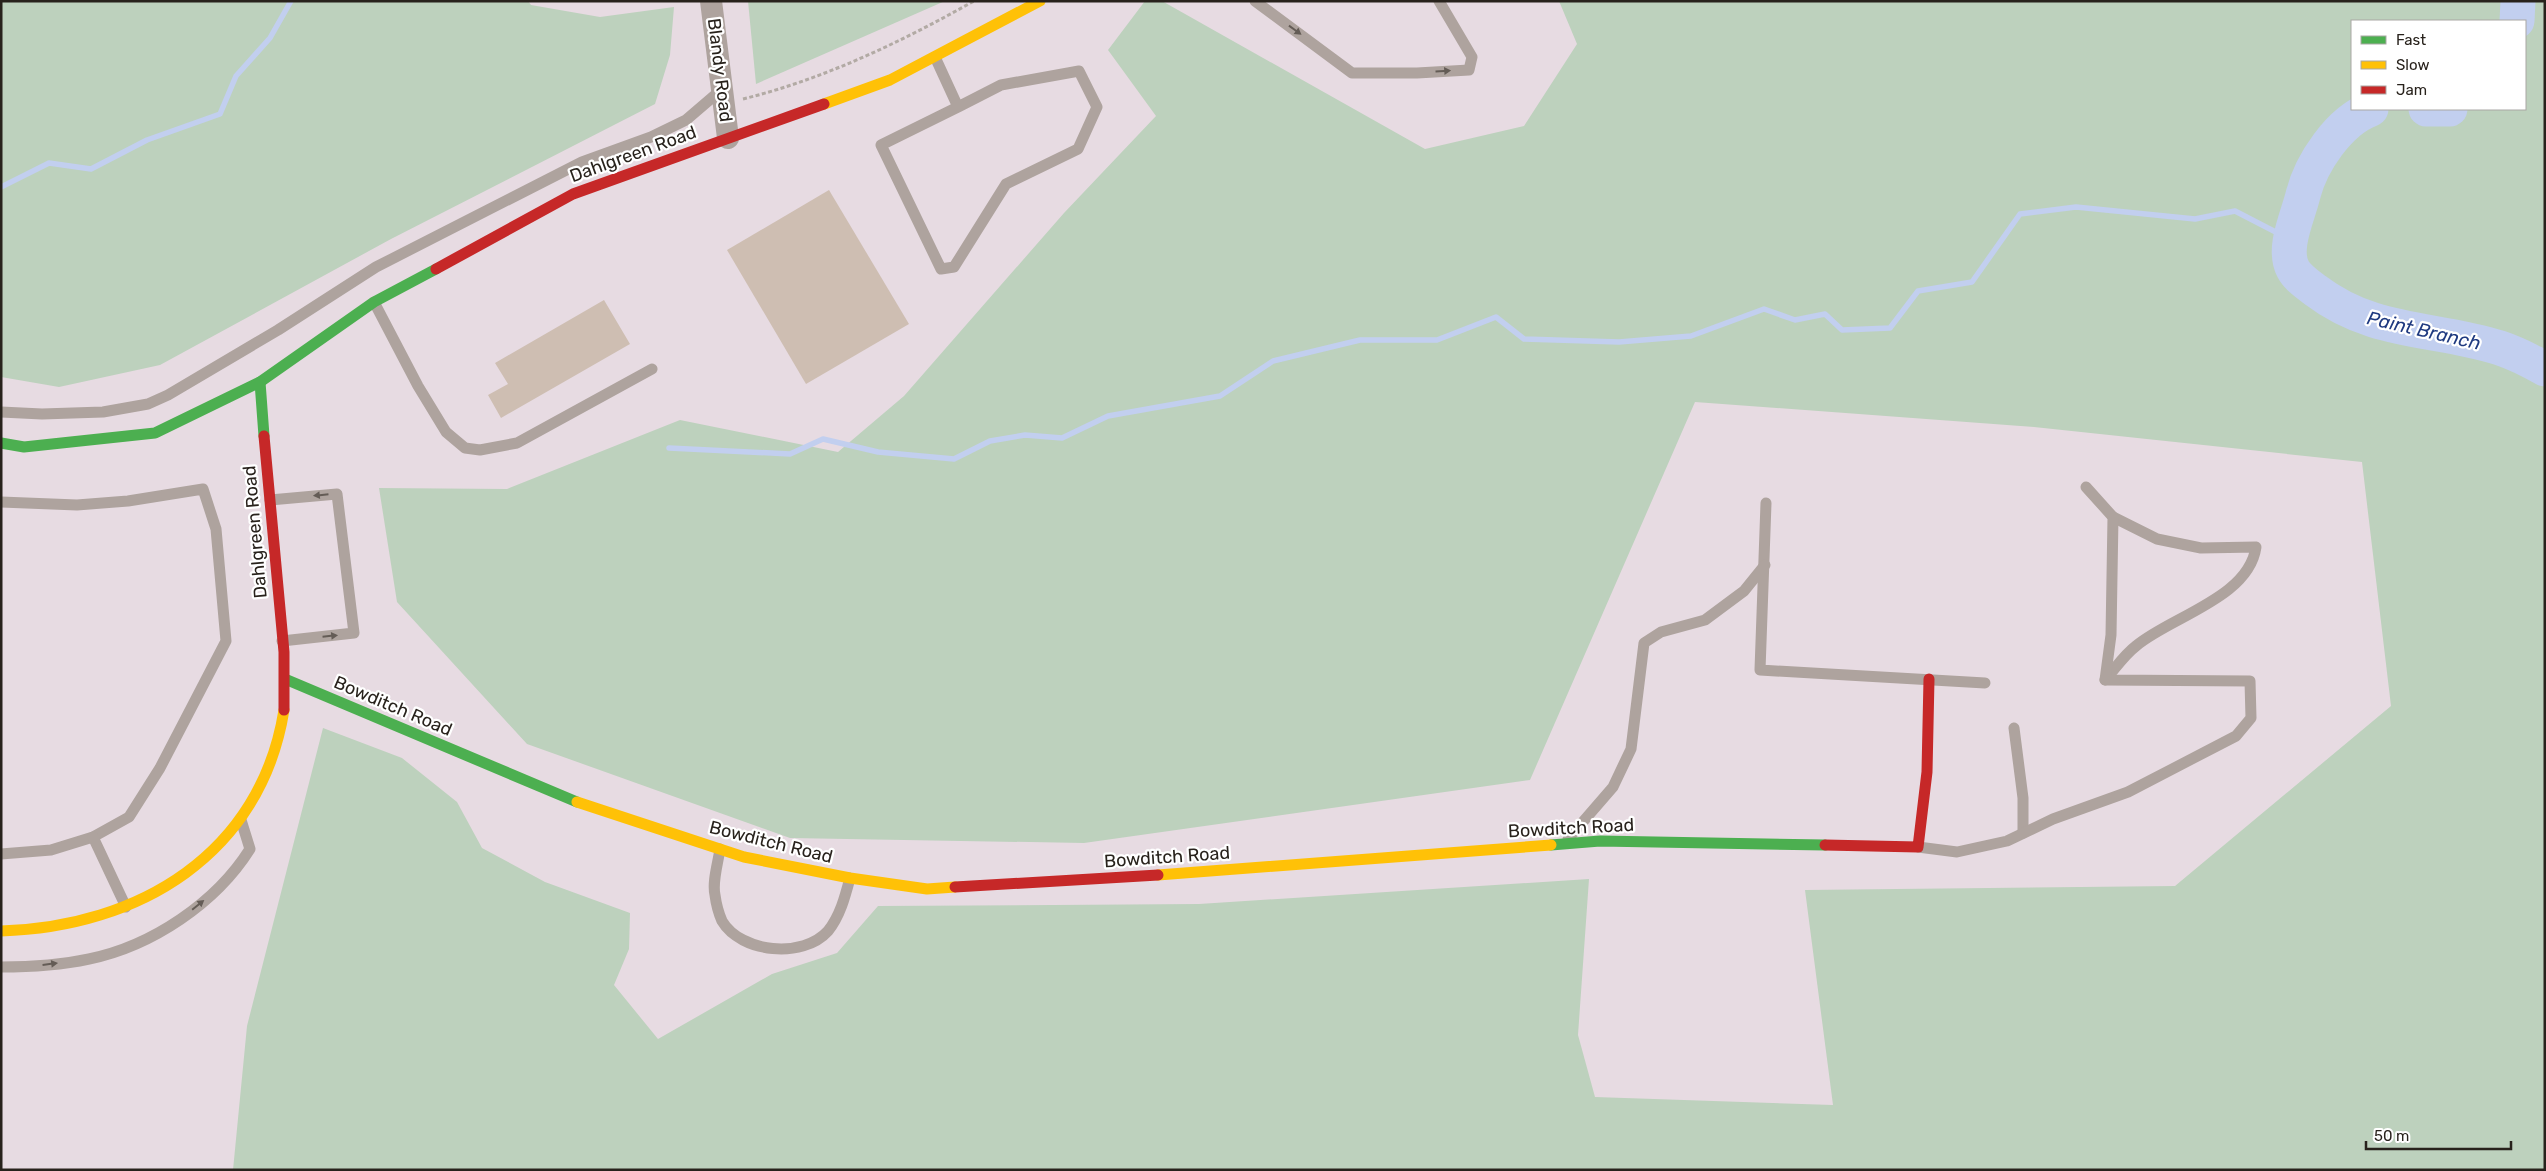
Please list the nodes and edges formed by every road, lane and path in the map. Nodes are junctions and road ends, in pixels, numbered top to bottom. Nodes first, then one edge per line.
1 (711, 1) edge
2 (974, 1) edge
3 (1040, 1) edge
4 (1255, 1) edge
5 (1439, 1) edge
6 (935, 57) junction
7 (722, 97) junction
8 (958, 107) junction
9 (728, 138) junction
10 (374, 302) junction
11 (652, 369) dead end
12 (260, 382) junction
13 (1, 412) edge
14 (1, 443) edge
15 (2086, 487) dead end
16 (270, 500) junction
17 (1, 502) edge
18 (1766, 503) dead end
19 (2113, 517) junction
20 (1765, 565) junction
21 (282, 641) junction
22 (285, 679) junction
23 (1929, 679) junction
24 (2105, 680) junction
25 (1985, 683) dead end
26 (2014, 728) dead end
27 (241, 818) junction
28 (2023, 833) junction
29 (93, 837) junction
30 (1563, 844) junction
31 (1918, 847) junction
32 (720, 849) junction
33 (1, 854) edge
34 (850, 878) junction
35 (126, 907) junction
36 (1, 931) edge
37 (1, 967) edge

1 - 7 street, Blandy Road
2 - 7 path
3 - 6 street, Dahlgreen Road
4 -> 5 lane
6 - 8 lane
6 - 9 street, Dahlgreen Road
7 - 9 street, Blandy Road
7 - 13 lane
8 - 8 lane
9 - 10 street, Dahlgreen Road
10 - 11 lane
10 - 12 street, Dahlgreen Road
12 - 14 street, Dahlgreen Road
12 - 16 street, Dahlgreen Road
15 - 19 lane
16 - 21 street, Dahlgreen Road
21 -> 16 lane
17 - 29 lane
18 - 20 lane
19 - 24 lane
19 - 24 lane
20 - 23 lane
20 - 30 lane
21 - 22 street, Dahlgreen Road
22 - 27 street, Dahlgreen Road
22 - 32 street, Bowditch Road
23 - 25 lane
23 - 31 street
24 - 28 lane
26 - 28 lane
27 - 35 street, Dahlgreen Road
37 -> 27 lane
28 - 31 lane
29 - 33 lane
29 - 35 lane
30 - 31 street, Bowditch Road
30 - 34 street, Bowditch Road
32 - 34 street, Bowditch Road
32 - 34 lane
35 - 36 street, Dahlgreen Road

